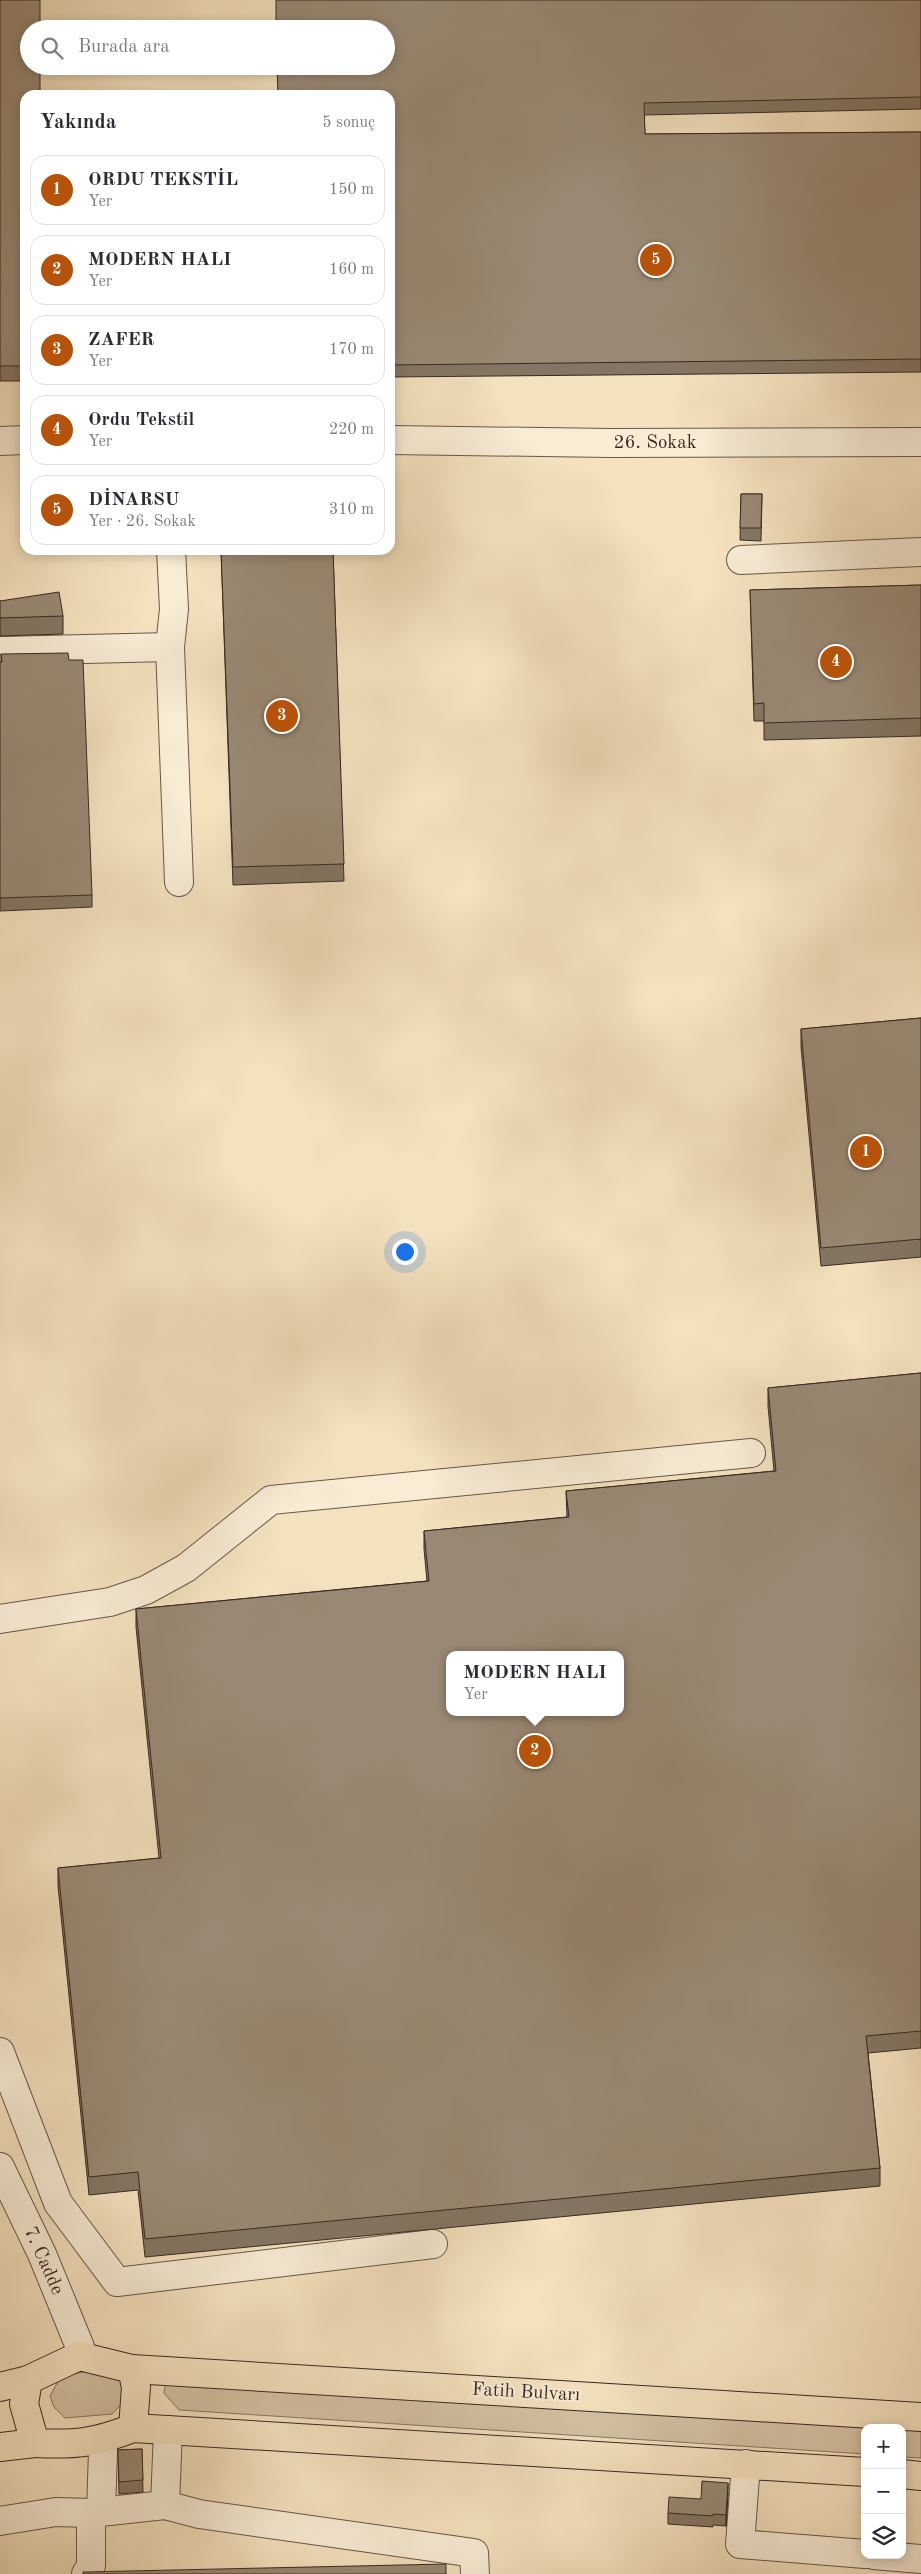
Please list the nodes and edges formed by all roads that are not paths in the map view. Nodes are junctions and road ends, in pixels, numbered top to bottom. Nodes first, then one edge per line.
1 (20, 440) edge
2 (395, 440) edge
3 (0, 441) edge
4 (921, 442) edge
5 (921, 552) edge
6 (171, 555) edge
7 (740, 560) dead end
8 (170, 647) junction
9 (0, 651) edge
10 (179, 882) dead end
11 (751, 1452) dead end
12 (0, 1619) edge
13 (0, 2052) edge
14 (0, 2167) edge
15 (433, 2244) dead end
16 (80, 2356) junction
17 (132, 2369) junction
18 (28, 2380) junction
19 (0, 2386) edge
20 (921, 2416) edge
21 (133, 2428) junction
22 (168, 2430) junction
23 (100, 2441) junction
24 (35, 2443) junction
25 (0, 2447) edge
26 (746, 2464) junction
27 (861, 2472) edge
28 (906, 2474) edge
29 (921, 2476) edge
30 (165, 2504) junction
31 (96, 2512) junction
32 (0, 2521) edge
33 (861, 2554) edge
34 (906, 2558) edge
35 (921, 2559) edge
36 (86, 2574) edge
37 (475, 2574) edge

1 - 3 street
2 - 4 street, 26. Sokak
5 - 7 street
6 - 8 street
8 - 9 street
8 - 10 street
11 - 12 street
13 - 15 street
14 - 16 street, 7. Cadde
16 - 17 main road, Fatih Bulvarı
16 - 18 main road
17 - 20 main road, Fatih Bulvarı
17 - 21 main road
18 - 19 main road
18 - 24 main road
21 - 22 main road
21 - 23 main road
22 - 26 main road
22 - 30 street
23 - 24 main road
23 - 31 street
24 - 25 main road
26 - 27 main road
26 - 33 street
28 - 29 main road
30 - 31 street
30 - 37 street
31 - 32 street
31 - 36 street
34 - 35 street

